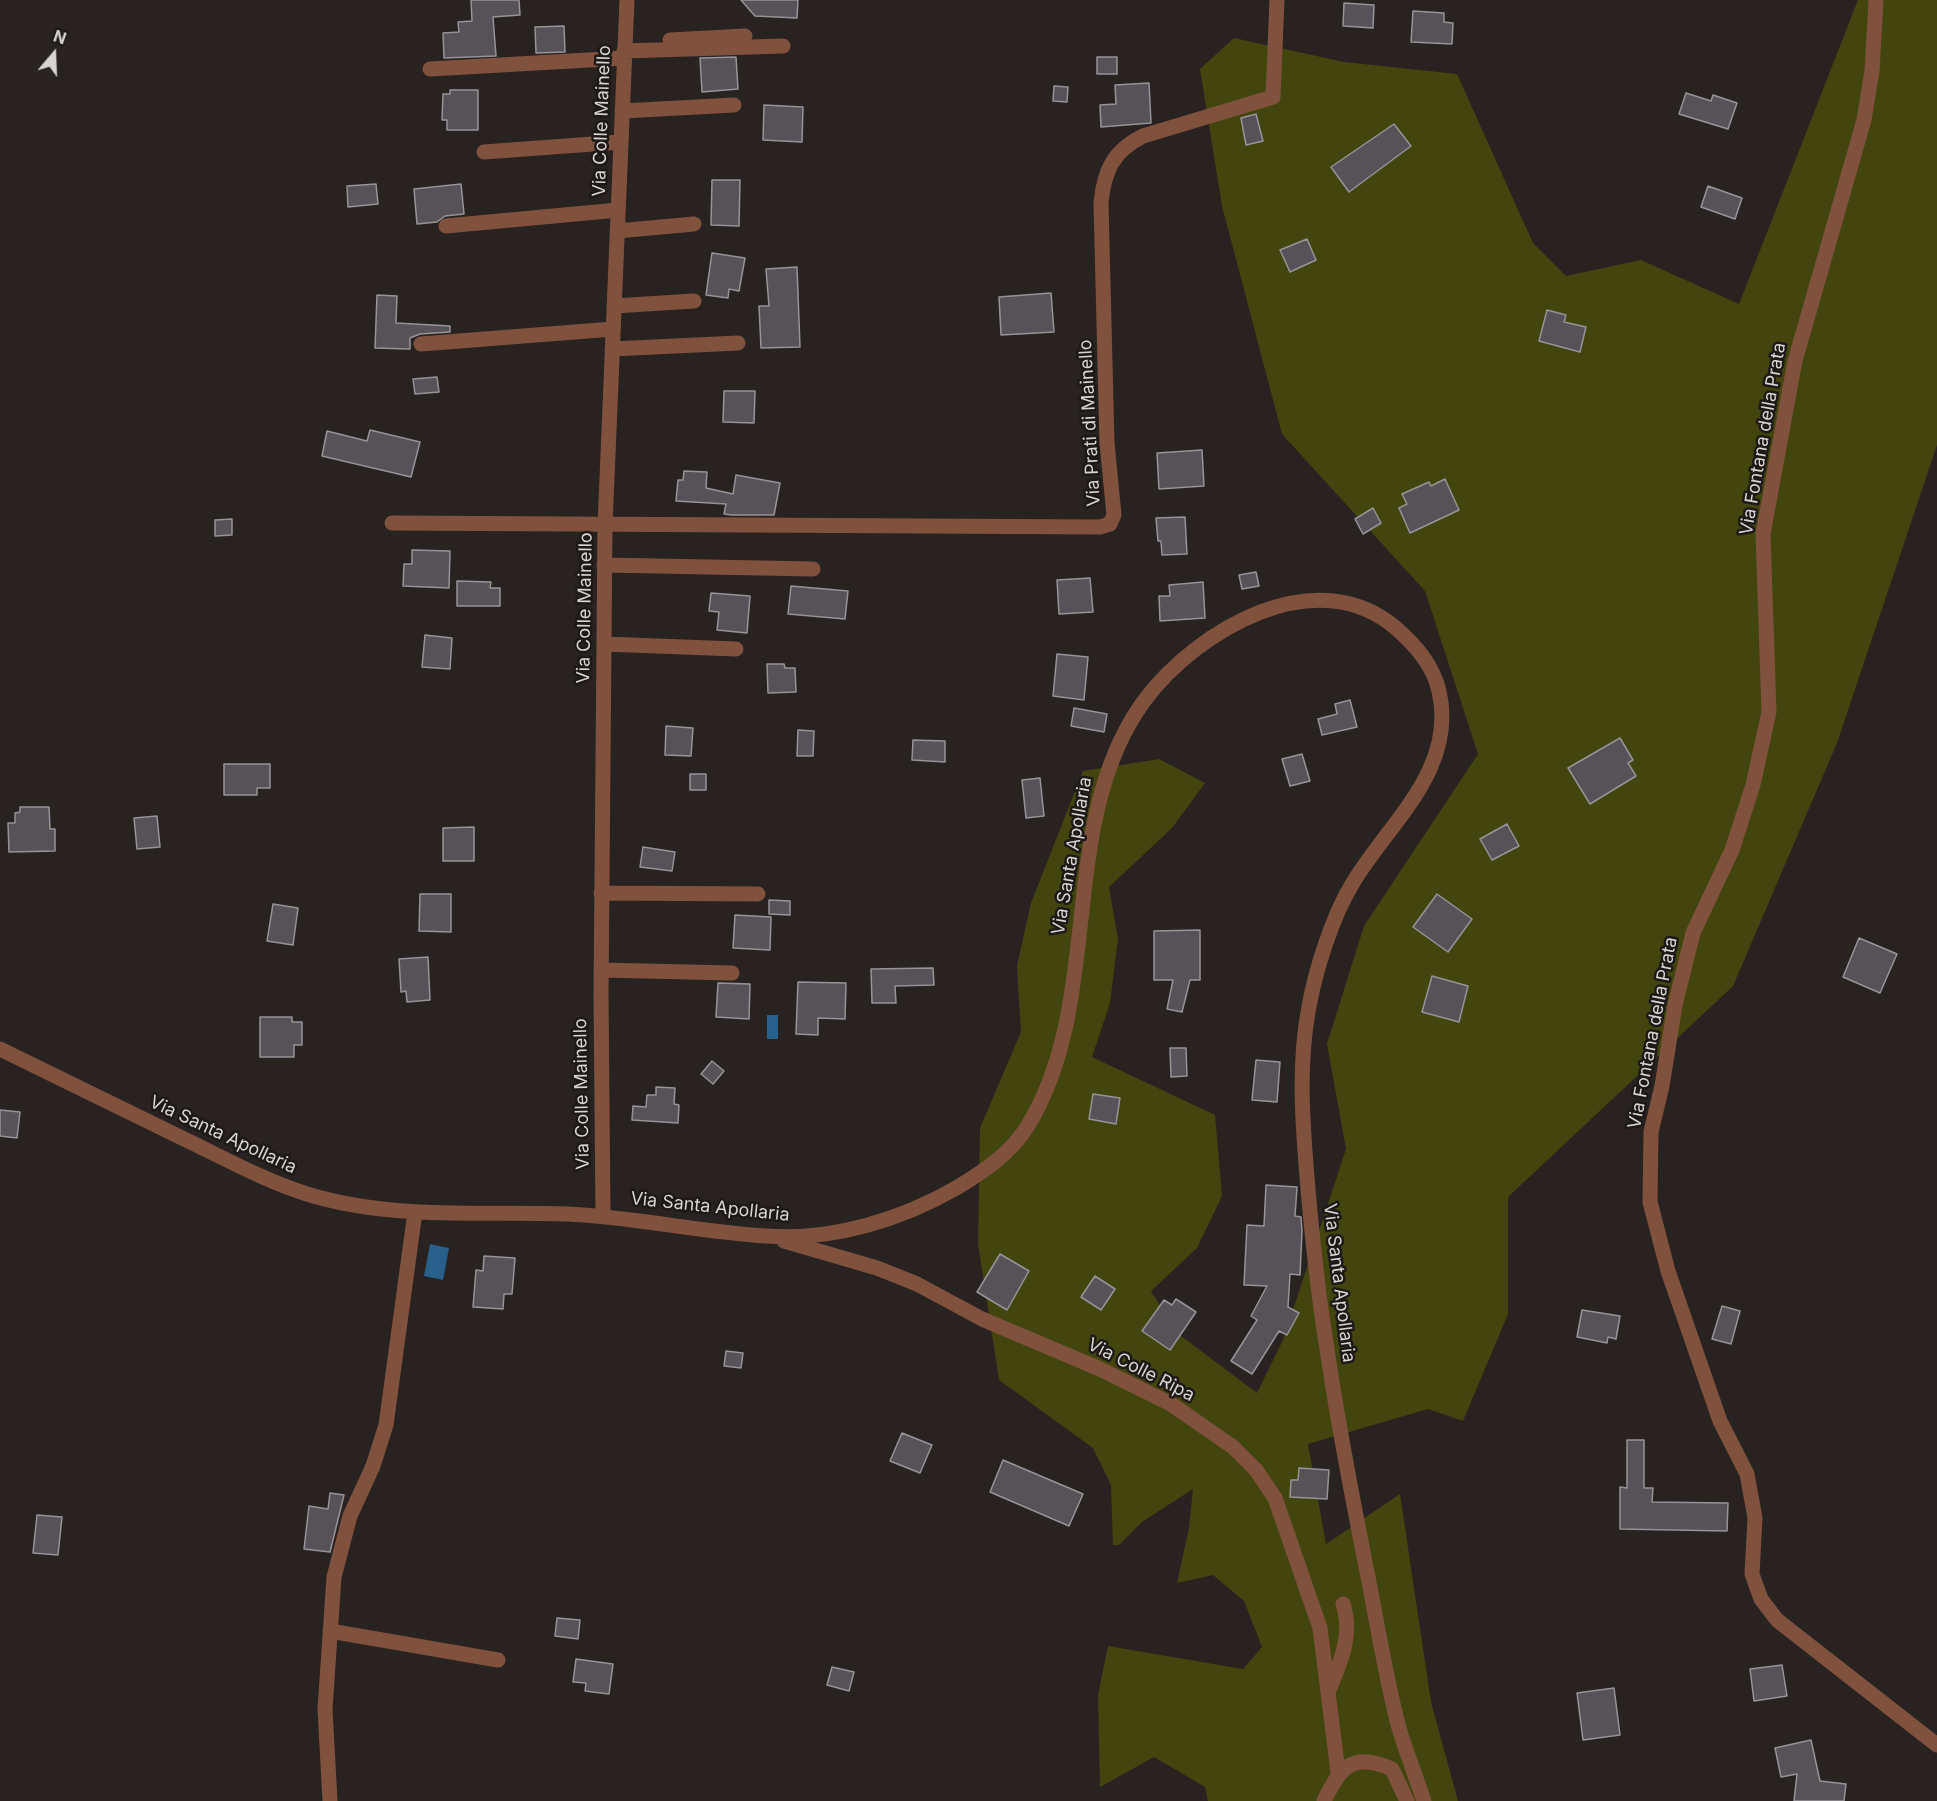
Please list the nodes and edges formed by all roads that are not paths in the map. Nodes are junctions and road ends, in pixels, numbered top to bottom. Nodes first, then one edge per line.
1 (627, 0) edge
2 (1277, 0) edge
3 (1876, 0) edge
4 (745, 36) dead end
5 (783, 46) dead end
6 (624, 51) junction
7 (430, 69) dead end
8 (734, 105) dead end
9 (622, 111) junction
10 (620, 142) junction
11 (484, 152) dead end
12 (618, 210) junction
13 (694, 224) dead end
14 (446, 226) dead end
15 (617, 231) junction
16 (694, 301) dead end
17 (614, 306) junction
18 (612, 329) junction
19 (738, 343) dead end
20 (421, 344) dead end
21 (612, 349) junction
22 (392, 524) dead end
23 (605, 526) junction
24 (604, 565) junction
25 (813, 569) dead end
26 (604, 644) junction
27 (736, 650) dead end
28 (601, 893) junction
29 (758, 894) dead end
30 (601, 970) junction
31 (732, 973) dead end
32 (0, 1049) edge
33 (415, 1212) junction
34 (603, 1216) junction
35 (770, 1237) junction
36 (1343, 1604) dead end
37 (330, 1631) junction
38 (498, 1660) dead end
39 (1328, 1693) junction
40 (1937, 1745) edge
41 (1338, 1772) junction
42 (330, 1801) edge
43 (1324, 1801) edge
44 (1407, 1801) edge
45 (1424, 1801) edge

1 - 6 street, Via Colle Mainello
2 - 23 street, Via Prati di Mainello
3 - 40 street, Via Fontana della Prata
4 - 6 street
5 - 6 street
6 - 7 street
6 - 9 street, Via Colle Mainello
8 - 9 street
9 - 10 street, Via Colle Mainello
10 - 11 street
10 - 12 street, Via Colle Mainello
12 - 14 street
12 - 15 street, Via Colle Mainello
13 - 15 street
15 - 17 street, Via Colle Mainello
16 - 17 street
17 - 18 street, Via Colle Mainello
18 - 20 street
18 - 21 street, Via Colle Mainello
19 - 21 street
21 - 23 street, Via Colle Mainello
22 - 23 street
23 - 24 street, Via Colle Mainello
24 - 25 street
24 - 26 street, Via Colle Mainello
26 - 27 street
26 - 28 street, Via Colle Mainello
28 - 29 street
28 - 30 street, Via Colle Mainello
30 - 31 street
30 - 34 street, Via Colle Mainello
32 - 33 street, Via Santa Apollaria
33 - 34 street, Via Santa Apollaria
33 - 37 street
34 - 35 street, Via Santa Apollaria
35 - 39 street, Via Colle Ripa
35 - 45 street, Via Santa Apollaria
36 - 39 street
37 - 38 street
37 - 42 street
39 - 41 street, Via Colle Ripa
41 - 43 street
41 - 44 street

